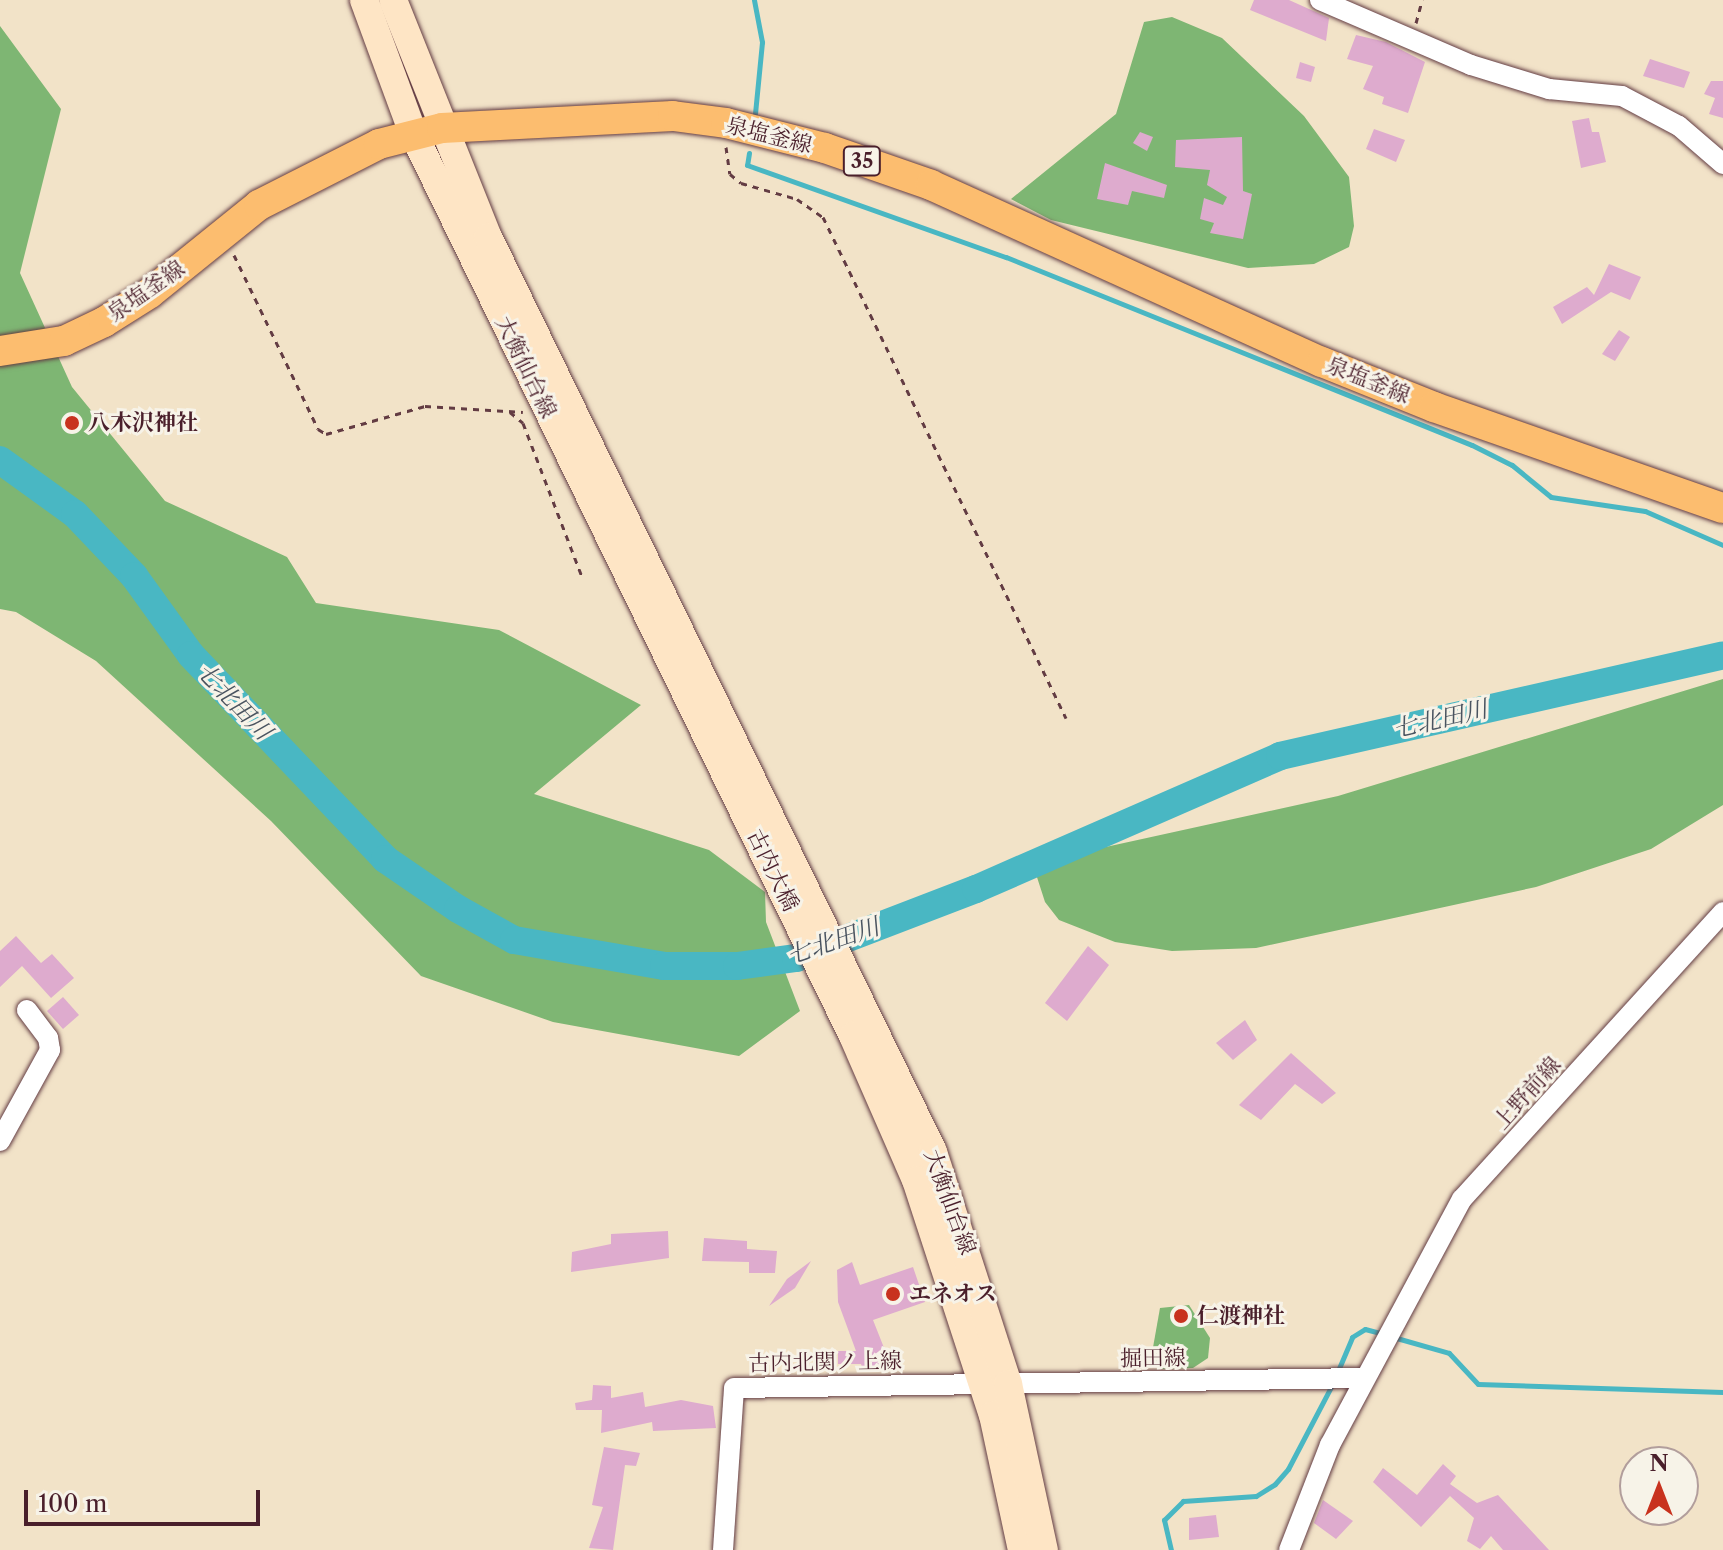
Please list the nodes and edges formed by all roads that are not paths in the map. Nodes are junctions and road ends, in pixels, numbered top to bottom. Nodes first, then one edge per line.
1 (364, 0) edge
2 (393, 0) edge
3 (1320, 0) edge
4 (428, 130) junction
5 (1723, 164) edge
6 (0, 351) edge
7 (1723, 508) edge
8 (716, 727) junction
9 (1723, 912) edge
10 (27, 1010) dead end
11 (859, 1020) joint
12 (0, 1141) edge
13 (1355, 1378) junction
14 (996, 1384) junction
15 (723, 1550) edge
16 (1022, 1550) edge
17 (1044, 1550) edge
18 (1289, 1550) edge

1 - 4 main road, 大衡仙台線
2 - 4 main road, 大衡仙台線
3 - 5 street
4 - 6 main road, 泉塩釜線 / 35
4 - 7 main road, 泉塩釜線 / 35
4 - 8 main road, 大衡仙台線
4 - 8 main road, 大衡仙台線
8 - 11 main road, 古内大橋
9 - 13 street, 上野前線
10 - 12 street
11 - 14 main road, 大衡仙台線
13 - 14 street, 掘田線
13 - 18 street
14 - 15 street, 古内北関ノ上線
14 - 16 main road, 大衡仙台線
14 - 17 main road, 大衡仙台線

